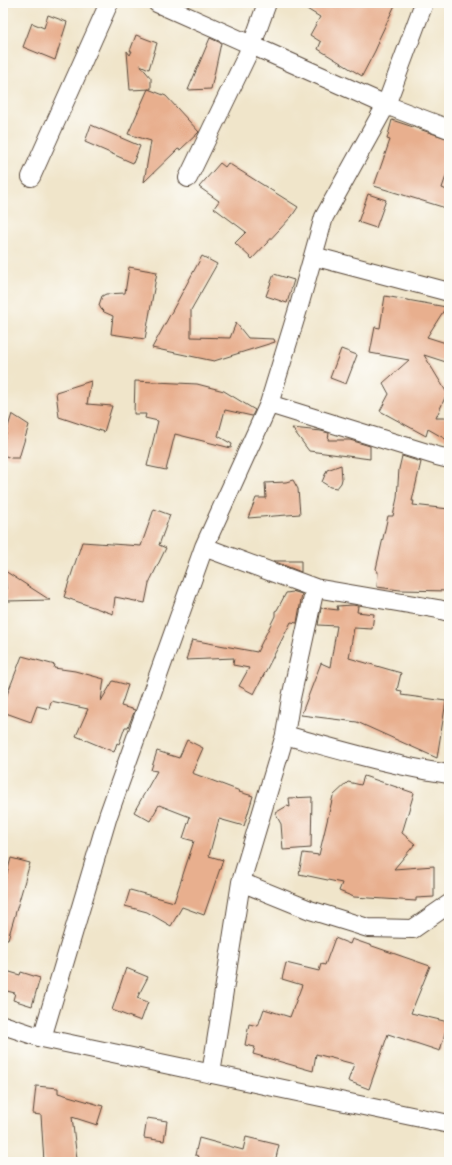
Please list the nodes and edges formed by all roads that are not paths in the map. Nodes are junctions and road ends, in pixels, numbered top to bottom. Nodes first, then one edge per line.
1 (109, 3) edge
2 (158, 3) edge
3 (267, 3) edge
4 (424, 3) edge
5 (252, 45) junction
6 (386, 105) junction
7 (449, 129) edge
8 (31, 177) dead end
9 (188, 178) dead end
10 (313, 256) junction
11 (449, 292) edge
12 (269, 404) junction
13 (449, 459) edge
14 (204, 547) junction
15 (315, 588) junction
16 (449, 612) edge
17 (285, 736) junction
18 (449, 774) edge
19 (241, 882) junction
20 (449, 904) edge
21 (3, 1025) edge
22 (42, 1038) junction
23 (211, 1074) junction
24 (449, 1124) edge

1 - 8 street
2 - 5 street
2 - 6 street
3 - 5 street
4 - 6 street
5 - 6 street
5 - 9 street
6 - 7 street
6 - 10 street
10 - 11 street
10 - 12 street
12 - 13 street
12 - 14 street
14 - 15 street
14 - 22 street
15 - 16 street
15 - 17 street
17 - 18 street
17 - 19 street
19 - 20 street
19 - 23 street
21 - 22 street
22 - 23 street
23 - 24 street

